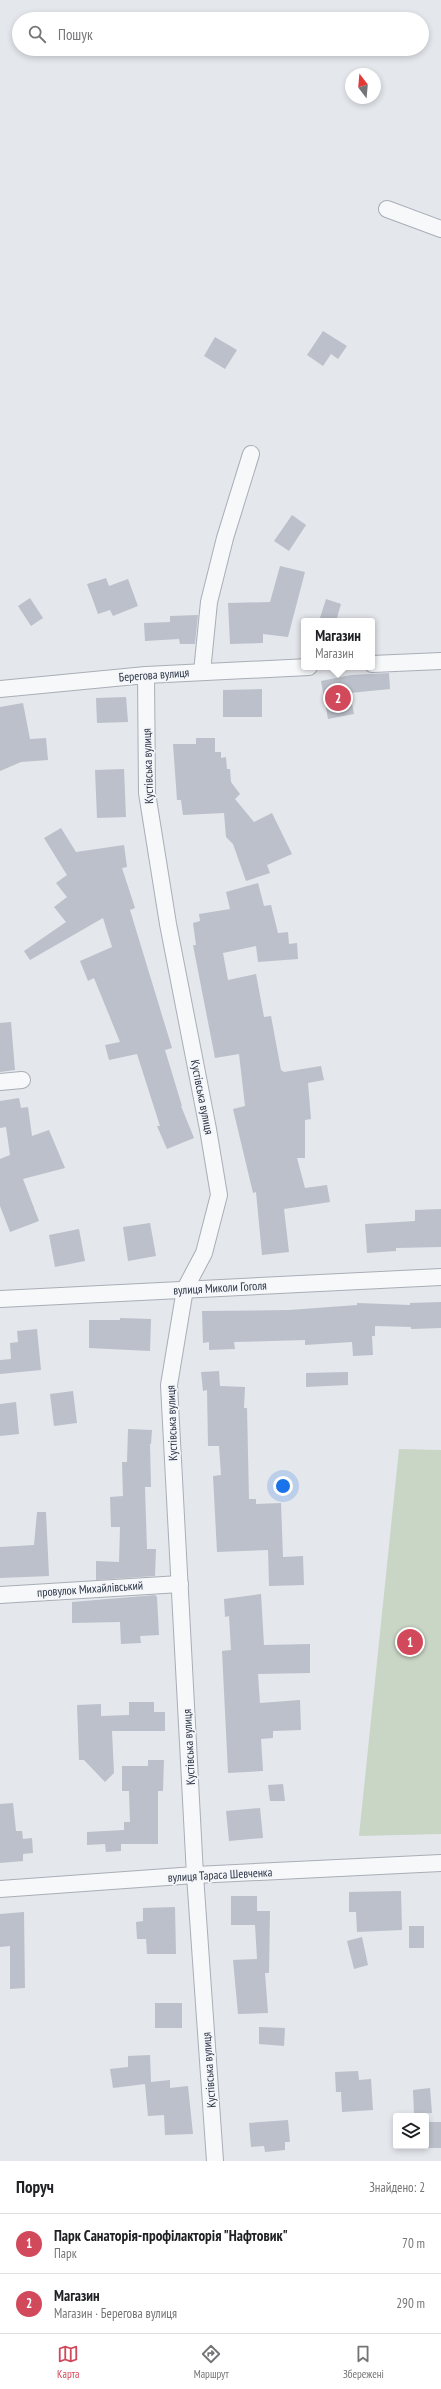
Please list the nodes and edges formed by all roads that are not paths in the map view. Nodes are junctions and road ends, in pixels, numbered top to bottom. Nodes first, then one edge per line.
1 (387, 209) dead end
2 (441, 229) edge
3 (251, 454) dead end
4 (441, 661) edge
5 (375, 664) edge
6 (301, 667) edge
7 (202, 672) junction
8 (146, 675) junction
9 (0, 689) edge
10 (22, 1080) dead end
11 (0, 1082) edge
12 (441, 1277) edge
13 (185, 1289) junction
14 (0, 1299) edge
15 (180, 1584) junction
16 (0, 1595) edge
17 (441, 1863) edge
18 (196, 1875) junction
19 (0, 1889) edge
20 (215, 2161) edge

1 - 2 street
3 - 7 street
4 - 5 street
6 - 7 street, Берегова вулиця
7 - 8 street, Берегова вулиця
8 - 9 street, Берегова вулиця
8 - 13 street, Кустівська вулиця
10 - 11 street
12 - 13 street, вулиця Миколи Гоголя
13 - 14 street, вулиця Миколи Гоголя
13 - 15 street, Кустівська вулиця
15 - 16 street, провулок Михайлівський
15 - 18 street, Кустівська вулиця
17 - 18 street, вулиця Тараса Шевченка
18 - 19 street, вулиця Тараса Шевченка
18 - 20 street, Кустівська вулиця

